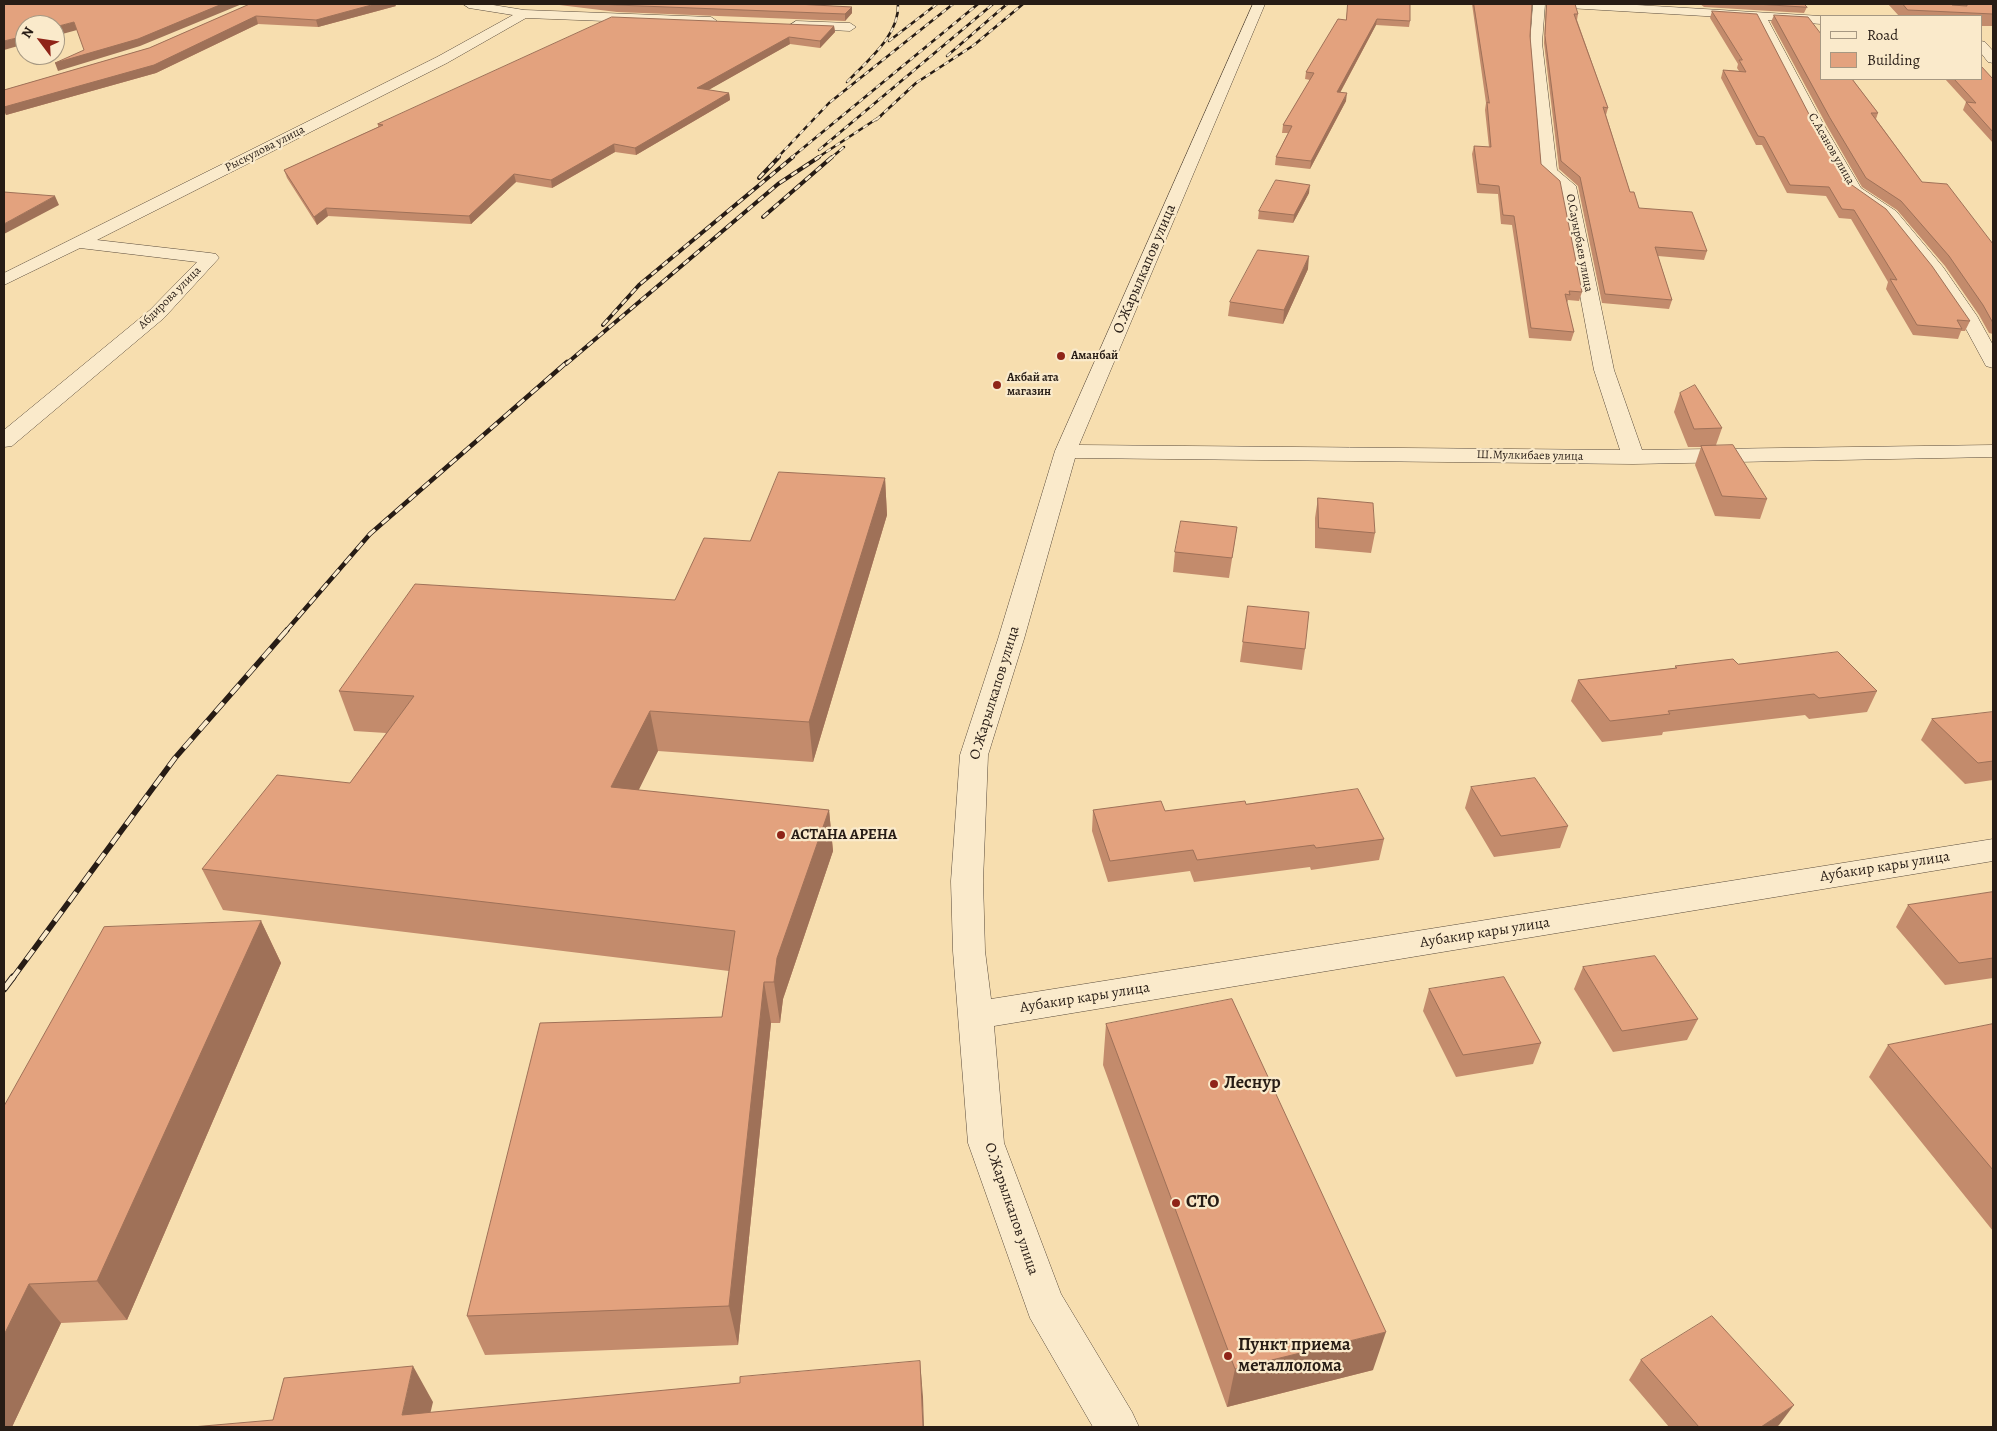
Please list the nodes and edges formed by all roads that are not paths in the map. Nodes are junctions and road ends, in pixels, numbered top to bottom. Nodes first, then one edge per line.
1 (469, 4) edge
2 (1259, 4) edge
3 (1539, 4) edge
4 (1568, 4) edge
5 (1747, 4) edge
6 (654, 8) edge
7 (524, 14) junction
8 (1756, 16) junction
9 (638, 18) junction
10 (1820, 20) edge
11 (724, 22) edge
12 (782, 24) edge
13 (850, 27) dead end
14 (1982, 47) edge
15 (1993, 59) edge
16 (78, 243) junction
17 (4, 280) edge
18 (1993, 362) edge
19 (4, 441) edge
20 (1066, 451) junction
21 (1993, 451) edge
22 (1634, 457) junction
23 (1993, 850) edge
24 (976, 1015) junction
25 (1117, 1427) edge

1 - 7 street
2 - 20 street, О.Жарылкапов улица
3 - 22 street, О.Сауырбаев улица
4 - 8 street
5 - 8 street, С.Асанов улица
6 - 9 street
7 - 9 street
7 - 16 street, Рыскулова улица
8 - 10 street
8 - 18 street, С.Асанов улица
9 - 11 street
12 - 13 street
14 - 15 street
16 - 17 street, Рыскулова улица
16 - 19 street, Абдирова улица
20 - 22 street, Ш.Мулкибаев улица
20 - 24 street, О.Жарылкапов улица
21 - 22 street, Ш.Мулкибаев улица
23 - 24 street, Аубакир кары улица
24 - 25 street, О.Жарылкапов улица

